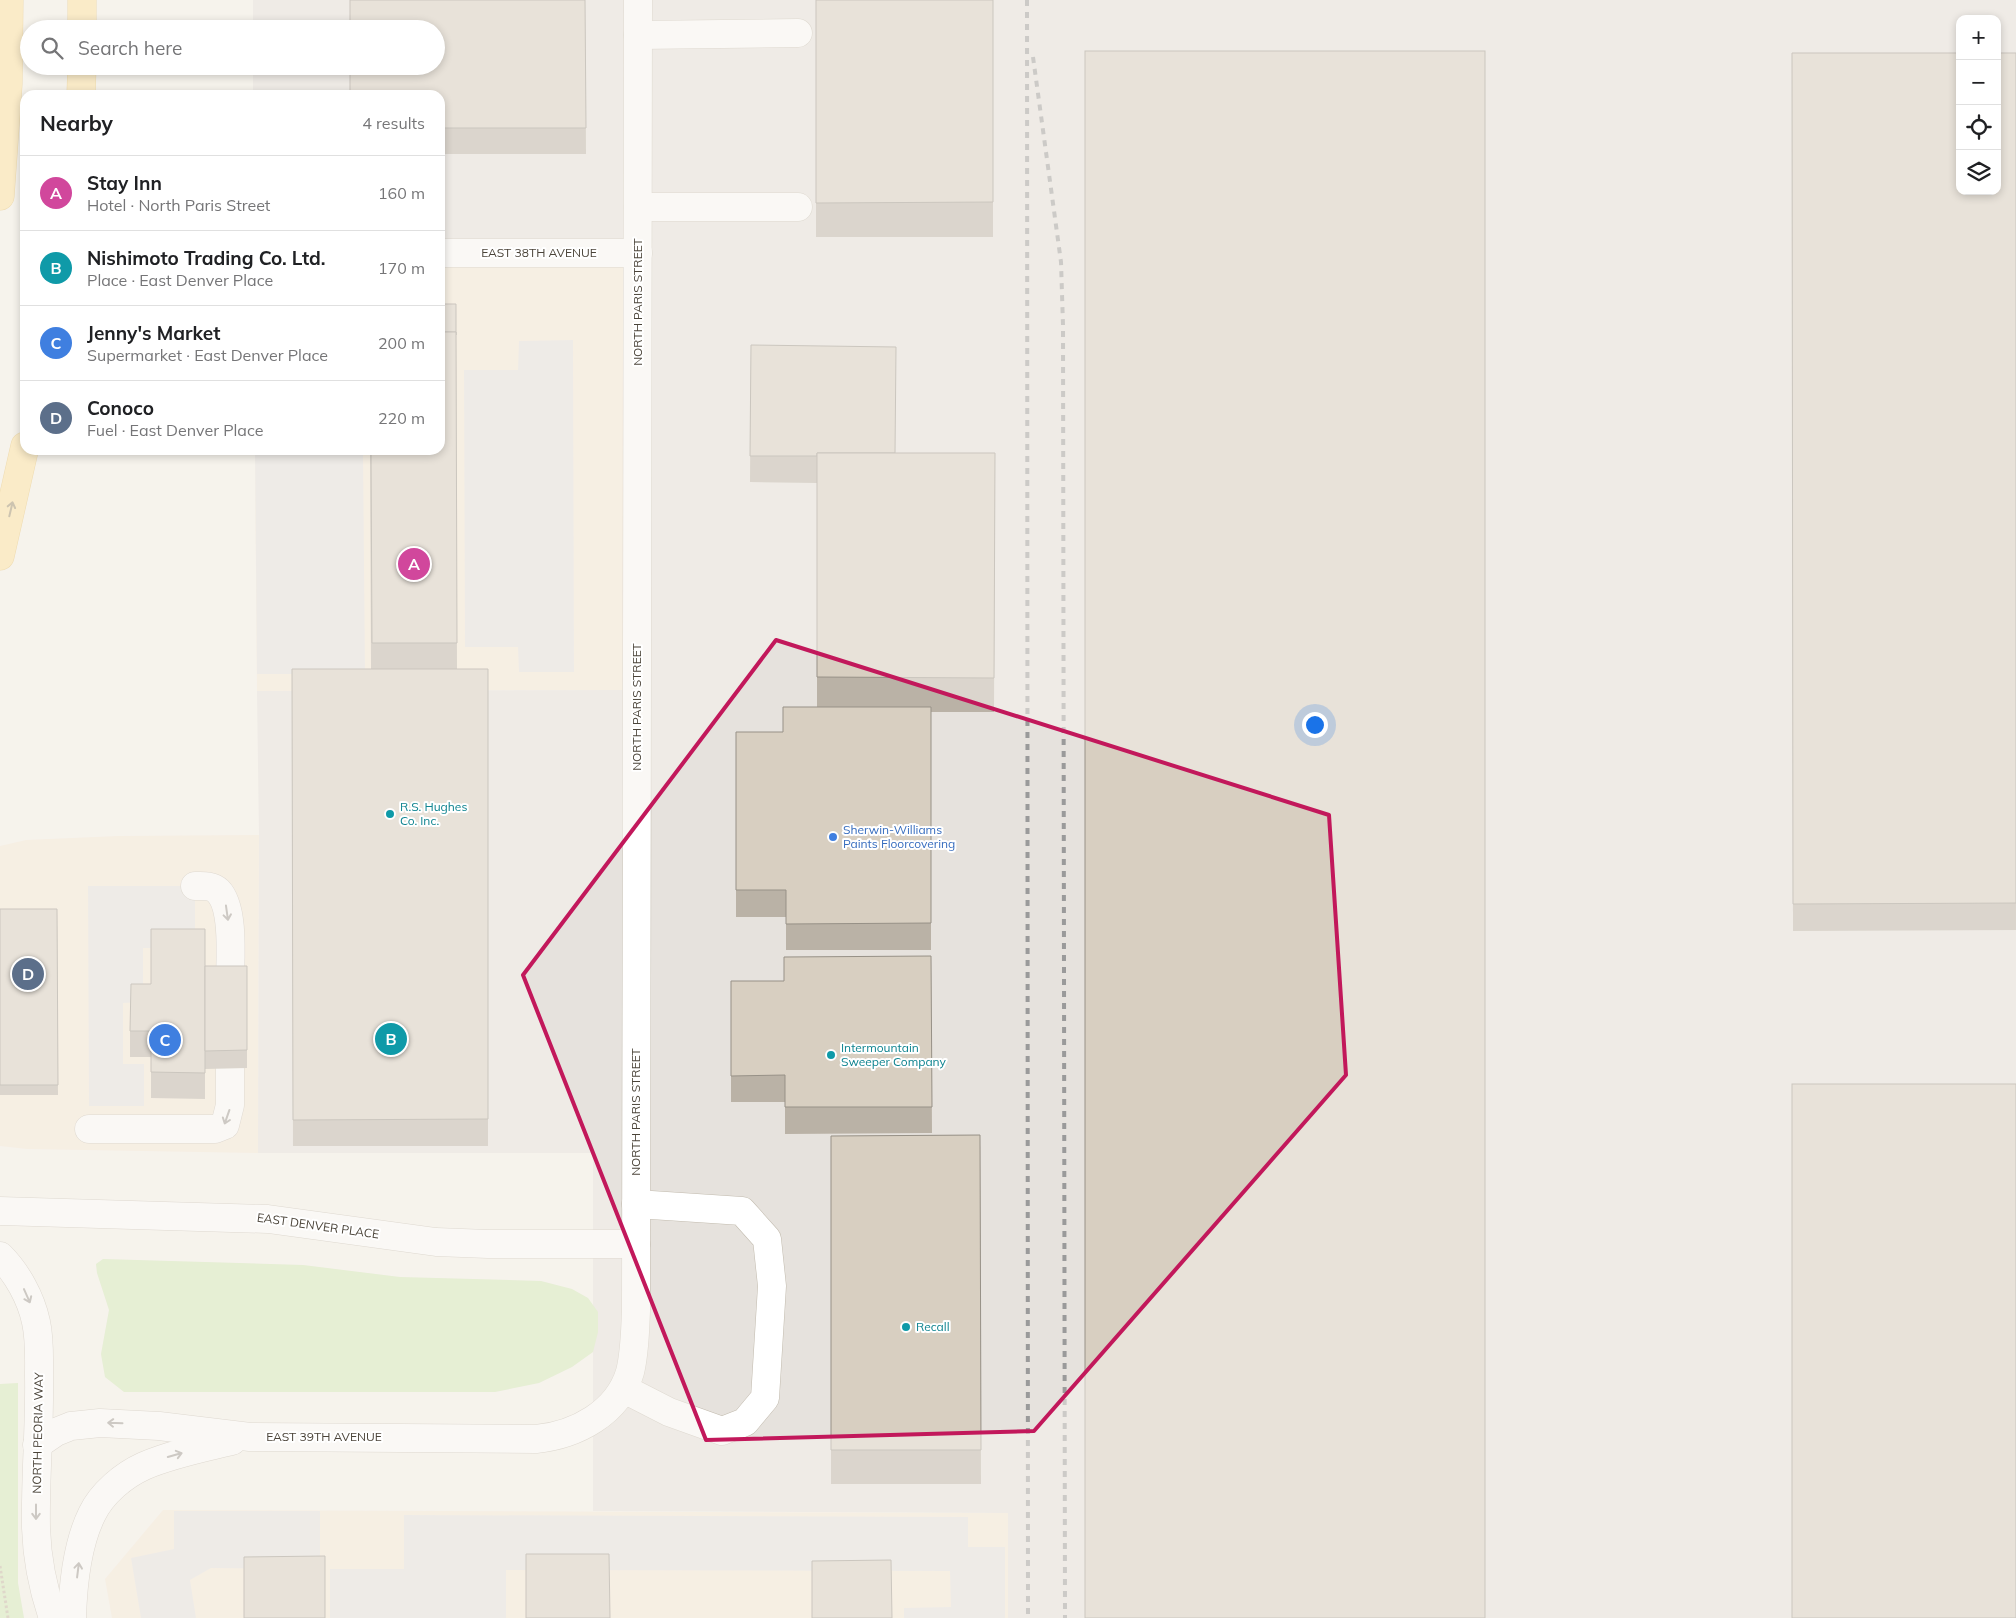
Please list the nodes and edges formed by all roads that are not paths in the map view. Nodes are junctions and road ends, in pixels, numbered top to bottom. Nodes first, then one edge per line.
1 (9, 0) edge
2 (82, 0) edge
3 (638, 0) edge
4 (82, 20) edge
5 (798, 33) dead end
6 (638, 35) junction
7 (82, 75) edge
8 (81, 90) edge
9 (0, 196) edge
10 (638, 207) junction
11 (798, 207) dead end
12 (445, 253) edge
13 (638, 253) junction
14 (23, 455) edge
15 (0, 556) edge
16 (195, 886) dead end
17 (230, 984) edge
18 (230, 1069) edge
19 (89, 1129) dead end
20 (636, 1204) junction
21 (0, 1211) edge
22 (636, 1244) junction
23 (0, 1256) edge
24 (616, 1398) junction
25 (250, 1437) junction
26 (37, 1445) junction
27 (53, 1618) edge
28 (72, 1618) edge

1 - 9 main road
2 - 4 main road
3 - 6 street, NORTH PARIS STREET
5 - 6 street
6 - 10 street, NORTH PARIS STREET
7 - 8 main road
10 - 11 street
10 - 13 street, NORTH PARIS STREET
12 - 13 street, EAST 38TH AVENUE
13 - 20 street, NORTH PARIS STREET
15 -> 14 main road
16 -> 17 street
18 -> 19 street
20 - 22 street, NORTH PARIS STREET
20 - 24 street
21 - 22 street, EAST DENVER PLACE
22 - 24 street, NORTH PARIS STREET
23 -> 26 street, NORTH PEORIA WAY
24 - 25 street, EAST 39TH AVENUE
25 -> 26 street, EAST 39TH AVENUE
28 -> 25 street
26 -> 27 street, NORTH PEORIA WAY

